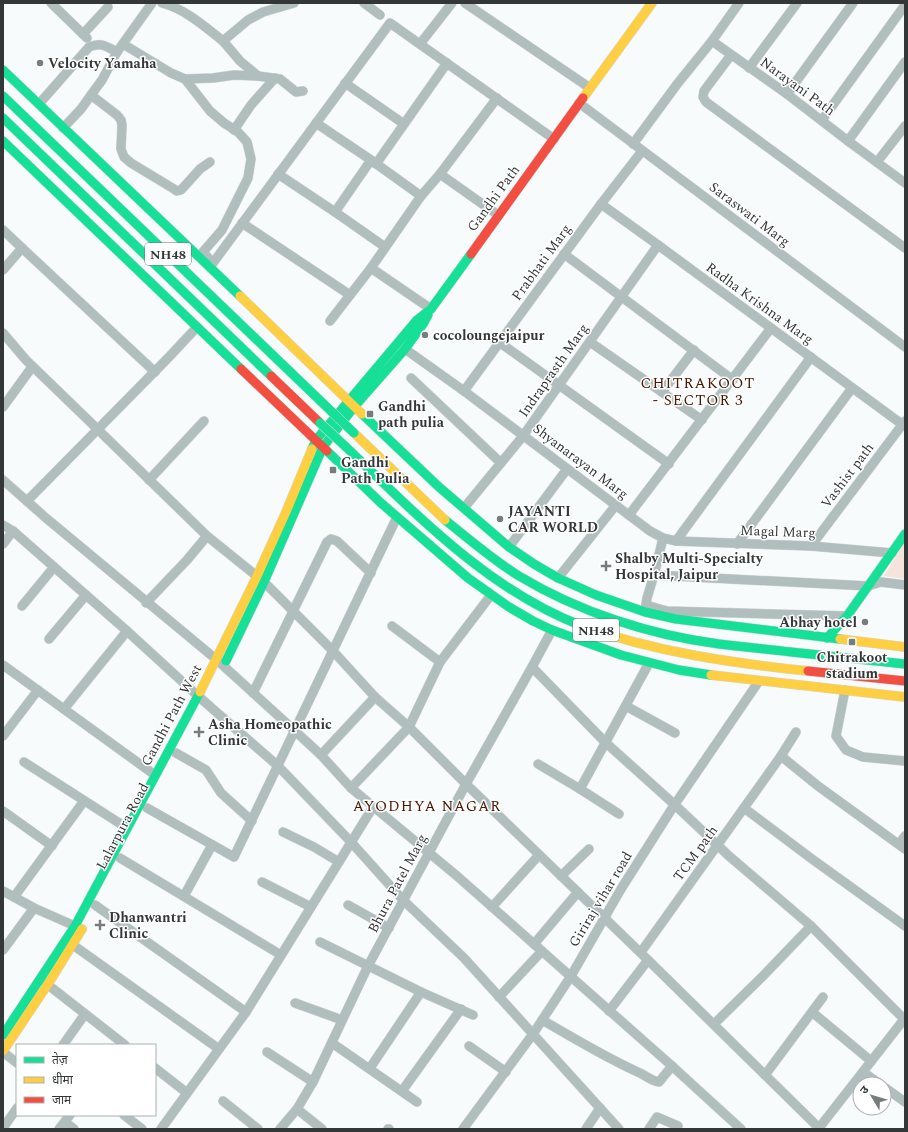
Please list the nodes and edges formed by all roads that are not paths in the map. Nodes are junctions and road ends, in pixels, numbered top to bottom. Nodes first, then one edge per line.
1 (51, 3) edge
2 (152, 3) edge
3 (162, 3) edge
4 (294, 3) edge
5 (364, 3) edge
6 (452, 3) edge
7 (465, 3) edge
8 (652, 3) edge
9 (739, 3) edge
10 (797, 3) edge
11 (852, 3) edge
12 (905, 5) edge
13 (108, 7) dead end
14 (380, 15) dead end
15 (223, 41) junction
16 (712, 41) junction
17 (420, 44) junction
18 (120, 48) junction
19 (731, 55) junction
20 (905, 62) edge
21 (447, 63) junction
22 (749, 68) junction
23 (3, 70) edge
24 (258, 76) junction
25 (275, 78) junction
26 (185, 79) junction
27 (345, 83) junction
28 (590, 88) junction
29 (304, 91) dead end
30 (787, 94) junction
31 (91, 95) junction
32 (3, 96) edge
33 (497, 98) junction
34 (579, 103) junction
35 (39, 104) junction
36 (3, 118) edge
37 (822, 120) junction
38 (316, 123) junction
39 (404, 124) junction
40 (905, 126) edge
41 (63, 128) junction
42 (234, 130) junction
43 (554, 139) junction
44 (3, 141) edge
45 (848, 141) junction
46 (633, 144) junction
47 (642, 151) junction
48 (210, 162) dead end
49 (373, 162) junction
50 (877, 162) junction
51 (278, 174) junction
52 (440, 174) junction
53 (905, 183) edge
54 (421, 196) junction
55 (601, 204) junction
56 (335, 212) junction
57 (498, 215) junction
58 (242, 223) junction
59 (3, 230) edge
60 (658, 245) junction
61 (22, 248) junction
62 (385, 248) junction
63 (905, 248) edge
64 (564, 254) junction
65 (211, 265) junction
66 (371, 268) junction
67 (3, 270) edge
68 (350, 295) junction
69 (622, 297) junction
70 (431, 309) junction
71 (330, 321) dead end
72 (197, 327) junction
73 (771, 328) junction
74 (3, 333) edge
75 (499, 342) junction
76 (590, 342) junction
77 (905, 347) edge
78 (405, 348) junction
79 (694, 350) junction
80 (811, 357) junction
81 (32, 366) junction
82 (155, 372) junction
83 (411, 378) dead end
84 (733, 380) junction
85 (560, 385) junction
86 (852, 388) junction
87 (464, 391) junction
88 (662, 392) junction
89 (351, 404) junction
90 (3, 407) edge
91 (702, 420) junction
92 (204, 421) dead end
93 (904, 423) edge
94 (98, 429) junction
95 (523, 436) junction
96 (316, 440) junction
97 (323, 447) junction
98 (501, 463) junction
99 (669, 464) junction
100 (568, 469) junction
101 (3, 480) edge
102 (149, 480) junction
103 (27, 501) junction
104 (616, 505) junction
105 (464, 508) junction
106 (629, 515) junction
107 (397, 517) junction
108 (3, 524) edge
109 (14, 532) junction
110 (905, 534) edge
111 (207, 536) junction
112 (663, 538) junction
113 (676, 541) junction
114 (3, 544) edge
115 (737, 544) junction
116 (811, 546) junction
117 (509, 547) junction
118 (892, 552) junction
119 (54, 568) junction
120 (370, 573) junction
121 (654, 575) junction
122 (558, 578) junction
123 (261, 579) junction
124 (905, 585) edge
125 (868, 586) junction
126 (86, 595) junction
127 (491, 595) junction
128 (146, 603) junction
129 (22, 606) dead end
130 (645, 609) junction
131 (293, 611) junction
132 (847, 616) junction
133 (392, 626) dead end
134 (127, 630) junction
135 (552, 630) junction
136 (827, 638) junction
137 (49, 639) dead end
138 (905, 647) edge
139 (333, 651) junction
140 (440, 662) junction
141 (220, 663) junction
142 (649, 663) junction
143 (905, 664) edge
144 (3, 665) edge
145 (532, 667) junction
146 (759, 680) junction
147 (905, 681) edge
148 (38, 690) junction
149 (845, 690) junction
150 (253, 692) junction
151 (375, 697) junction
152 (905, 697) edge
153 (201, 699) junction
154 (626, 706) junction
155 (64, 709) junction
156 (409, 727) junction
157 (295, 731) junction
158 (796, 732) dead end
159 (675, 733) dead end
160 (3, 736) edge
161 (605, 742) junction
162 (176, 753) junction
163 (321, 755) junction
164 (781, 756) junction
165 (905, 761) edge
166 (24, 762) dead end
167 (538, 764) dead end
168 (278, 766) junction
169 (159, 777) junction
170 (466, 784) junction
171 (351, 788) junction
172 (580, 789) junction
173 (84, 801) junction
174 (675, 805) junction
175 (373, 807) junction
176 (147, 808) junction
177 (744, 808) junction
178 (3, 811) edge
179 (619, 814) dead end
180 (252, 821) junction
181 (127, 828) junction
182 (283, 832) dead end
183 (905, 836) edge
184 (351, 842) junction
185 (212, 845) junction
186 (717, 845) junction
187 (52, 846) junction
188 (902, 847) edge
189 (589, 849) dead end
190 (429, 852) junction
191 (539, 854) junction
192 (120, 858) junction
193 (339, 862) junction
194 (561, 876) junction
195 (262, 882) dead end
196 (3, 891) edge
197 (578, 892) junction
198 (184, 896) junction
199 (14, 897) junction
200 (403, 900) junction
201 (95, 905) junction
202 (348, 905) dead end
203 (492, 907) junction
204 (34, 908) junction
205 (311, 908) junction
206 (605, 918) junction
207 (811, 926) junction
208 (905, 926) edge
209 (78, 928) junction
210 (389, 928) junction
211 (320, 942) dead end
212 (534, 944) junction
213 (73, 945) junction
214 (3, 950) edge
215 (542, 951) junction
216 (640, 952) junction
217 (281, 955) junction
218 (648, 960) junction
219 (368, 966) junction
220 (570, 976) junction
221 (44, 982) junction
222 (421, 992) junction
223 (499, 997) junction
224 (823, 997) dead end
225 (295, 1003) dead end
226 (460, 1009) junction
227 (609, 1011) junction
228 (246, 1012) junction
229 (812, 1012) junction
230 (85, 1014) junction
231 (473, 1015) dead end
232 (905, 1019) edge
233 (342, 1020) junction
234 (542, 1020) junction
235 (714, 1024) junction
236 (5, 1028) edge
237 (533, 1034) junction
238 (332, 1043) junction
239 (64, 1044) edge
240 (124, 1044) edge
241 (469, 1046) dead end
242 (219, 1049) junction
243 (3, 1052) edge
244 (267, 1052) dead end
245 (871, 1061) junction
246 (16, 1062) edge
247 (672, 1066) junction
248 (370, 1068) junction
249 (156, 1069) edge
250 (506, 1072) junction
251 (863, 1072) junction
252 (765, 1075) junction
253 (869, 1076) edge
254 (313, 1082) junction
255 (402, 1092) junction
256 (187, 1093) junction
257 (892, 1093) edge
258 (223, 1101) dead end
259 (417, 1102) dead end
260 (905, 1102) edge
261 (600, 1108) junction
262 (16, 1109) edge
263 (297, 1109) junction
264 (125, 1116) edge
265 (65, 1122) edge
266 (678, 1126) dead end
267 (3, 1128) edge
268 (74, 1129) edge
269 (142, 1129) edge
270 (160, 1129) edge
271 (258, 1129) edge
272 (280, 1129) edge
273 (322, 1129) edge
274 (463, 1129) edge
275 (586, 1129) edge
276 (619, 1129) edge
277 (649, 1129) edge
278 (741, 1129) edge
279 (820, 1129) edge

1 - 13 street
2 - 18 street
3 - 15 street
4 - 15 street
5 - 14 street
6 - 17 street
7 - 28 street
8 - 28 main road, Gandhi Path
9 - 16 street
10 - 22 street
11 - 30 street
12 - 37 street
15 - 24 street
16 - 19 street, Narayani Path
16 - 46 street
17 - 21 street
17 - 27 street
18 - 26 street
18 - 31 street
18 - 35 street
19 - 22 street, Narayani Path
19 - 63 street
20 - 45 street
21 - 33 street
21 - 39 street
22 - 30 street, Narayani Path
23 - 35 main road
24 - 25 street
24 - 26 street
25 - 29 street
25 - 42 street
26 - 42 street
27 - 38 street
27 - 39 street
28 - 34 main road, Gandhi Path
30 - 37 street, Narayani Path
31 - 41 street
31 - 48 street
32 - 143 main road, NH48, bridge
33 - 43 street
33 - 52 street
34 - 43 main road, Gandhi Path
34 - 46 street, Saraswati Marg
35 - 41 main road
36 - 147 main road, NH48, bridge
37 - 45 street, Narayani Path
38 - 49 street
38 - 51 street
39 - 49 street
40 - 50 street
41 - 65 main road
42 - 65 street
43 - 57 main road, Gandhi Path
44 - 72 main road
45 - 50 street, Narayani Path
46 - 47 street, Saraswati Marg
47 - 55 street, Prabhati Marg
47 - 77 street, Saraswati Marg
49 - 54 street
49 - 56 street
50 - 53 street, Narayani Path
51 - 56 street
51 - 58 street
52 - 54 street
52 - 57 street
54 - 62 street
55 - 60 street, Radha Krishna Marg
55 - 64 street, Prabhati Marg
56 - 62 street
57 - 70 main road, Gandhi Path
58 - 65 street
58 - 68 street
59 - 61 street
60 - 69 street, Indraprasth Marg
60 - 73 street, Radha Krishna Marg
61 - 67 street
61 - 82 street
62 - 66 street
64 - 69 street
64 - 75 street, Prabhati Marg
65 - 89 main road
66 - 68 street
66 - 70 street
68 - 71 street
69 - 76 street, Indraprasth Marg
69 - 79 street
70 - 78 main road
70 - 89 main road, Gandhi Path
72 - 82 street
72 - 96 main road
73 - 80 street, Radha Krishna Marg
73 - 84 street
74 - 81 street
75 - 85 street
75 - 87 street, Prabhati Marg
76 - 85 street, Indraprasth Marg
76 - 88 street
78 - 87 street, Shyanarayan Marg
78 - 89 main road
79 - 84 street
79 - 88 street
80 - 86 street, Radha Krishna Marg
80 - 113 street
81 - 90 street
81 - 94 street
82 - 94 street
83 - 98 street
84 - 91 street
85 - 95 street, Indraprasth Marg
85 - 99 street
86 - 93 street, Radha Krishna Marg
86 - 115 street
87 - 95 street, Shyanarayan Marg
88 - 91 street
89 - 96 main road, Gandhi Path West
89 - 97 main road
89 - 105 main road
91 - 99 street
92 - 102 street
93 - 116 street, Vashist path
94 - 102 street
94 - 103 street
95 - 98 street, Indraprasth Marg
95 - 100 street, Shyanarayan Marg
96 - 97 main road
96 - 123 main road, Gandhi Path West
97 - 107 main road
97 - 123 main road
98 - 105 street, Indraprasth Marg
99 - 106 street
100 - 104 street, Shyanarayan Marg
100 - 117 street
101 - 103 street
102 - 111 street
103 - 128 street
104 - 106 street, Shyanarayan Marg
104 - 122 street
105 - 117 main road
106 - 112 street, Shyanarayan Marg
107 - 120 street
107 - 127 main road
108 - 109 street
109 - 114 street
109 - 119 street
110 - 118 main road
111 - 123 street
111 - 128 street
112 - 113 street, Magal Marg
112 - 121 street
113 - 115 street, Magal Marg
115 - 116 street, Magal Marg
116 - 118 street, Magal Marg
117 - 122 main road
118 - 125 main road
119 - 126 street
119 - 129 street
120 - 131 street
120 - 139 street
121 - 125 street
121 - 130 street
122 - 130 main road
123 - 131 street
123 - 141 main road, Gandhi Path West
123 - 141 main road
124 - 125 street
125 - 132 main road
126 - 134 street
126 - 137 street
127 - 135 main road
127 - 140 street
128 - 141 street
130 - 132 street
130 - 136 main road
131 - 139 street
131 - 150 street
132 - 136 main road
133 - 140 street
134 - 153 street
134 - 155 street
135 - 142 main road
135 - 145 street, Bhura Patel Marg
136 - 138 main road
139 - 151 street
139 - 157 street
140 - 156 street
141 - 150 street
141 - 153 main road, Gandhi Path West
142 - 146 main road
142 - 154 street
144 - 148 street
145 - 161 street
145 - 170 street, Bhura Patel Marg
146 - 149 main road
146 - 174 street, Giriraj vihar road
148 - 155 street
148 - 160 street
149 - 152 main road
149 - 165 street
150 - 157 street
151 - 156 street
151 - 163 street
153 - 162 main road, Lalarpura Road
153 - 168 street
153 - 169 main road, Gandhi Path West
154 - 159 street
154 - 161 street
155 - 169 street
156 - 170 street
156 - 171 street
157 - 163 street
157 - 168 street
158 - 164 street, TCM path
161 - 172 street
161 - 174 street
162 - 169 main road, Lalarpura Road
162 - 180 street
163 - 171 street
164 - 177 street, TCM path
164 - 188 street
166 - 173 street
167 - 172 street
168 - 180 street
168 - 184 street
169 - 176 main road, Lalarpura Road
169 - 181 main road, Gandhi Path West
170 - 190 street, Bhura Patel Marg
170 - 191 street
171 - 175 street
172 - 179 street
173 - 181 street
173 - 187 street
174 - 186 street
174 - 206 street, Giriraj vihar road
175 - 184 street
175 - 190 street
176 - 185 street
176 - 192 main road, Lalarpura Road
177 - 186 street, TCM path
177 - 208 street
178 - 187 street
180 - 185 street
181 - 209 main road, Gandhi Path West
182 - 193 street
183 - 188 street
184 - 193 street
184 - 200 street
185 - 198 street
186 - 207 street
186 - 216 street, TCM path
187 - 199 street
189 - 194 street
190 - 200 street, Bhura Patel Marg
190 - 203 street
191 - 194 street
191 - 203 street
192 - 198 street
192 - 201 main road, Lalarpura Road
193 - 205 street
194 - 197 street
195 - 205 street
196 - 199 street
197 - 206 street
197 - 212 street
198 - 217 street
199 - 204 street
200 - 210 street, Bhura Patel Marg
200 - 223 street
201 - 209 main road, Lalarpura Road
201 - 228 street
202 - 210 street
203 - 212 street
204 - 209 street
204 - 214 street
205 - 217 street
206 - 216 street
206 - 220 street, Giriraj vihar road
207 - 232 street
207 - 235 street
209 - 213 main road, Lalarpura Road
209 - 221 main road, Gandhi Path West
210 - 219 street, Bhura Patel Marg
211 - 219 street
212 - 215 street
213 - 221 main road, Lalarpura Road
213 - 242 street
215 - 220 street
215 - 223 street
216 - 218 street
217 - 228 street
218 - 227 street
218 - 235 street
219 - 222 street
219 - 233 street, Bhura Patel Marg
220 - 227 street
220 - 234 street, Giriraj vihar road
221 - 230 street
221 - 236 main road, Gandhi Path West
221 - 243 main road, Lalarpura Road
222 - 226 street
222 - 248 street
223 - 237 street
224 - 229 street
225 - 233 street
226 - 231 street
226 - 255 street
227 - 247 street
228 - 242 street
229 - 245 street
229 - 252 street
230 - 239 street
230 - 240 street
232 - 245 street
233 - 238 street, Bhura Patel Marg
234 - 237 street, Giriraj vihar road
234 - 247 street
235 - 252 street
237 - 250 street, Giriraj vihar road
237 - 261 street
238 - 248 street
238 - 254 street, Bhura Patel Marg
241 - 250 street
242 - 256 street
243 - 246 street
244 - 254 street
245 - 251 street
247 - 278 street
248 - 255 street
249 - 256 street
250 - 274 street, Giriraj vihar road
251 - 253 street
251 - 279 street
252 - 279 street
254 - 263 street, Bhura Patel Marg
255 - 259 street
256 - 270 street
257 - 260 street
258 - 271 street
261 - 275 street
261 - 276 street
262 - 267 street
263 - 272 street, Bhura Patel Marg
263 - 273 street
264 - 269 street
265 - 268 street
266 - 277 street

